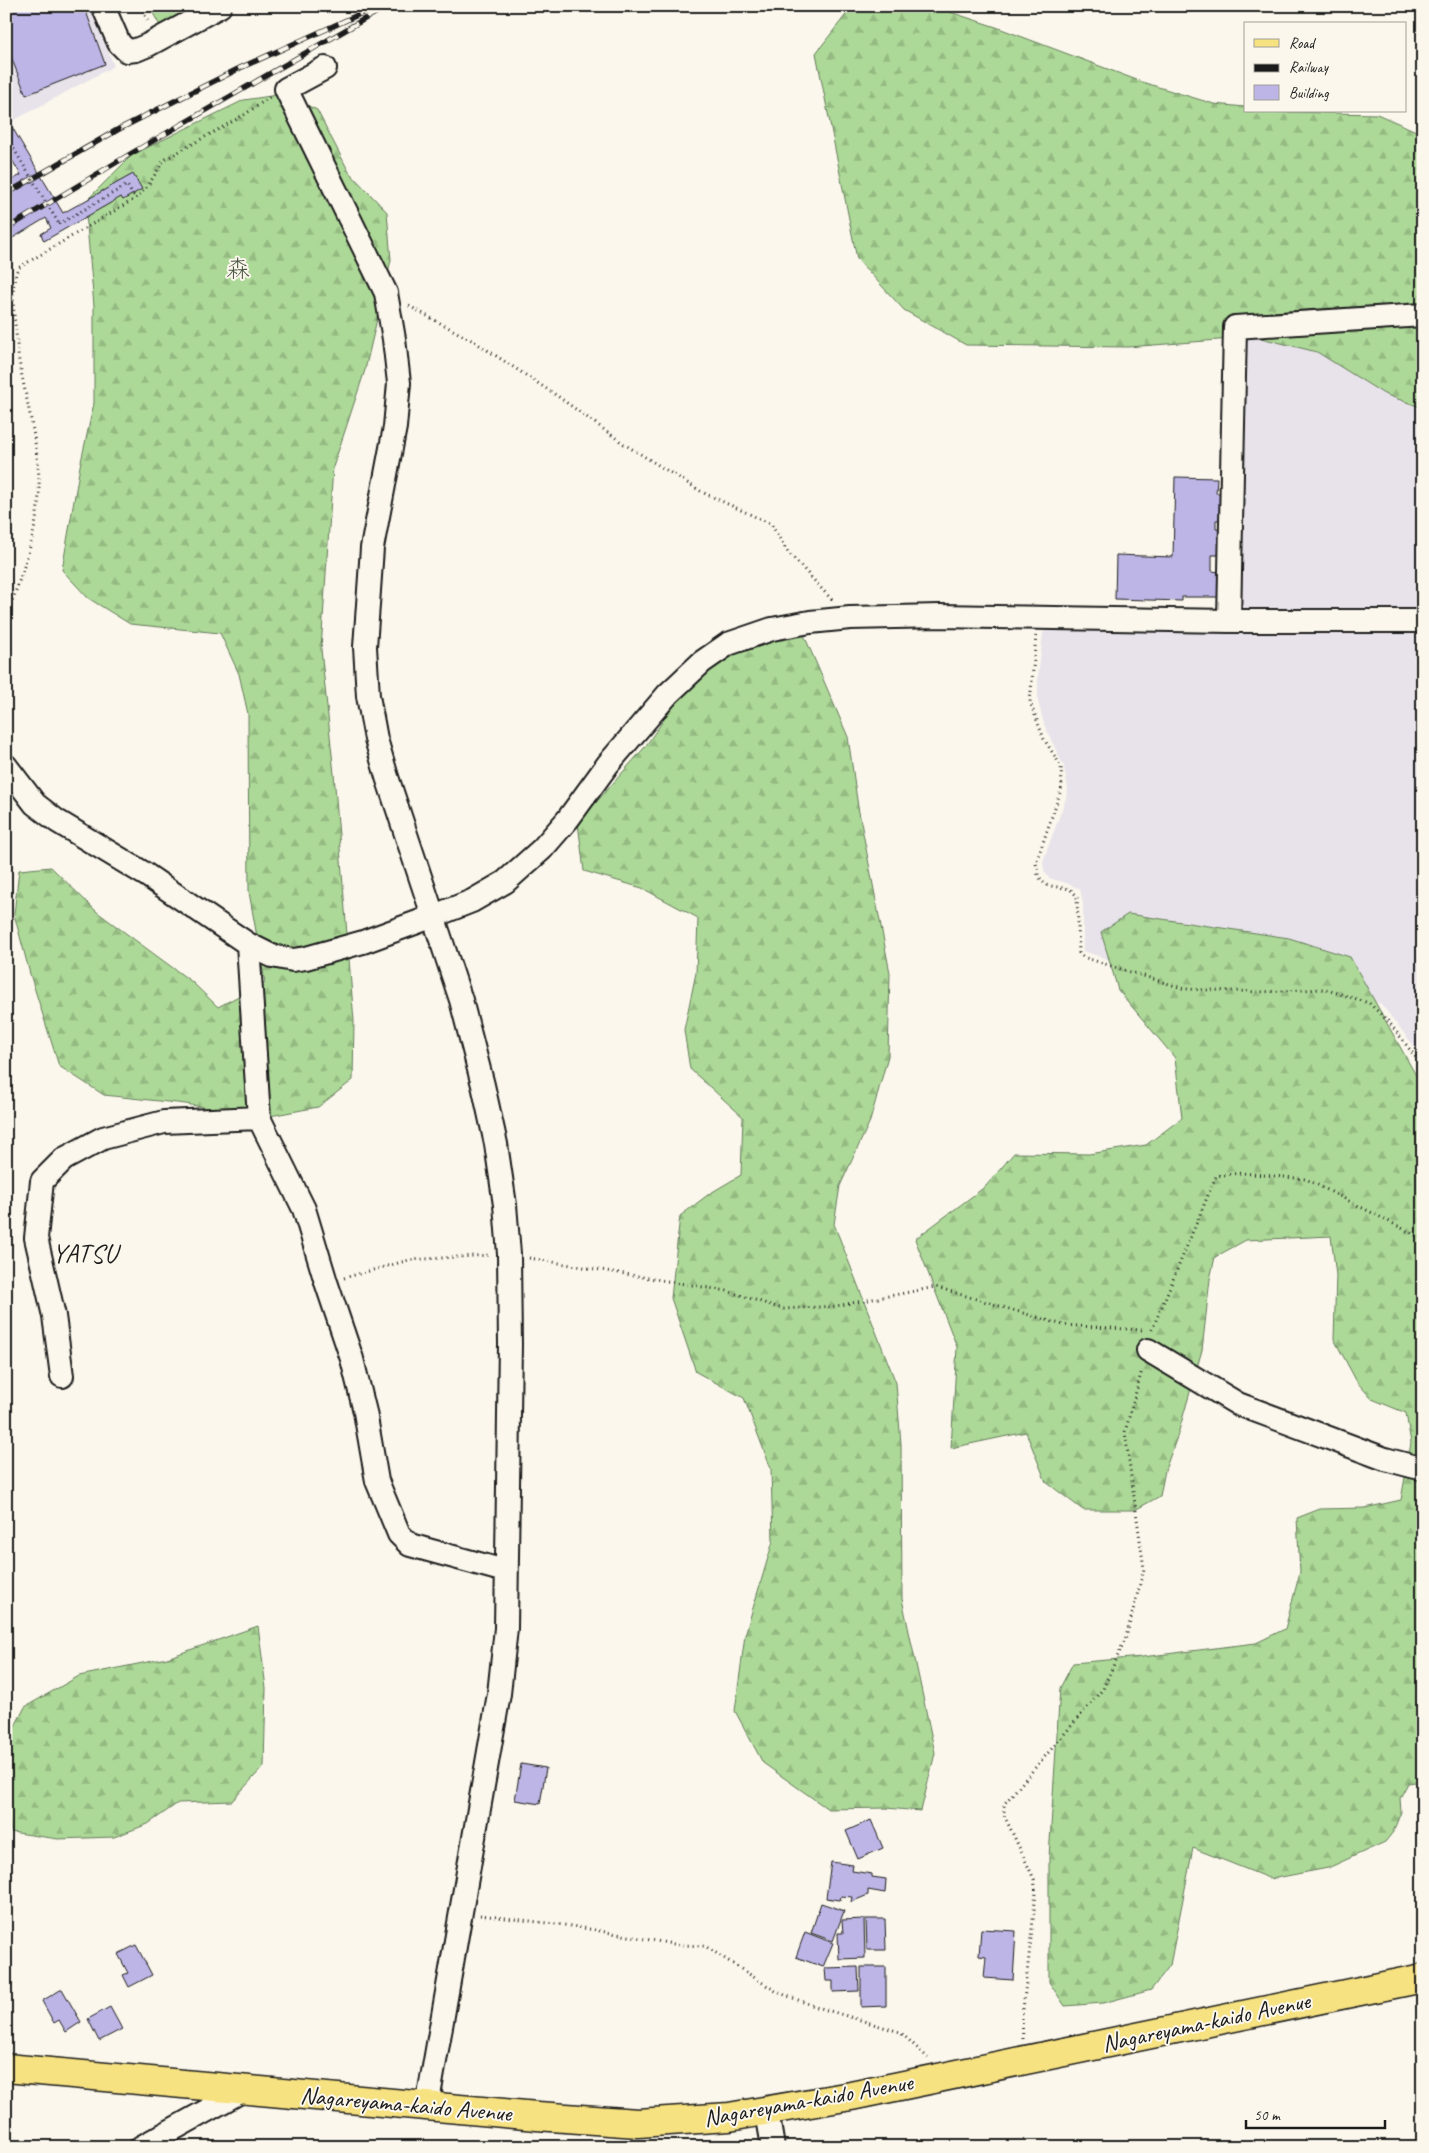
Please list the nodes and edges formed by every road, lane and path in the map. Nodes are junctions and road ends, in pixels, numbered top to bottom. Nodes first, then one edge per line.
1 (103, 6) edge
2 (141, 6) edge
3 (220, 6) edge
4 (151, 29) dead end
5 (324, 68) dead end
6 (286, 89) junction
7 (6, 136) edge
8 (138, 197) junction
9 (386, 293) junction
10 (1423, 315) edge
11 (850, 618) junction
12 (6, 619) edge
13 (1039, 619) junction
14 (1229, 621) junction
15 (1423, 621) edge
16 (6, 766) edge
17 (434, 916) junction
18 (248, 944) junction
19 (1423, 1067) edge
20 (259, 1118) junction
21 (1423, 1239) edge
22 (509, 1254) junction
23 (326, 1282) junction
24 (1150, 1340) junction
25 (62, 1376) dead end
26 (1423, 1469) edge
27 (505, 1571) junction
28 (462, 1913) junction
29 (1423, 1978) edge
30 (1025, 2059) junction
31 (6, 2068) edge
32 (947, 2076) junction
33 (244, 2090) junction
34 (427, 2107) junction
35 (767, 2112) junction
36 (141, 2147) edge
37 (774, 2147) edge

1 - 3 street
2 - 4 path
5 - 6 street
6 - 8 path
6 - 9 street
7 - 8 path, bridge
8 - 12 path
9 - 11 path
9 - 17 street
10 - 14 street
11 - 13 street
11 - 17 street
13 - 14 street
13 - 19 path
14 - 15 street
16 - 18 street
17 - 18 street
17 - 22 street
18 - 20 street
20 - 23 street
20 - 25 street
21 - 24 path
22 - 23 path
22 - 24 path
22 - 27 street
23 - 27 street
24 - 26 street
24 - 30 path
27 - 28 street
28 - 32 path
28 - 34 street
29 - 30 main road, Nagareyama-kaido Avenue
30 - 32 main road, Nagareyama-kaido Avenue
31 - 33 main road, Nagareyama-kaido Avenue
32 - 35 main road, Nagareyama-kaido Avenue
33 - 34 main road, Nagareyama-kaido Avenue
33 - 36 street
34 - 35 main road, Nagareyama-kaido Avenue
35 - 37 street

